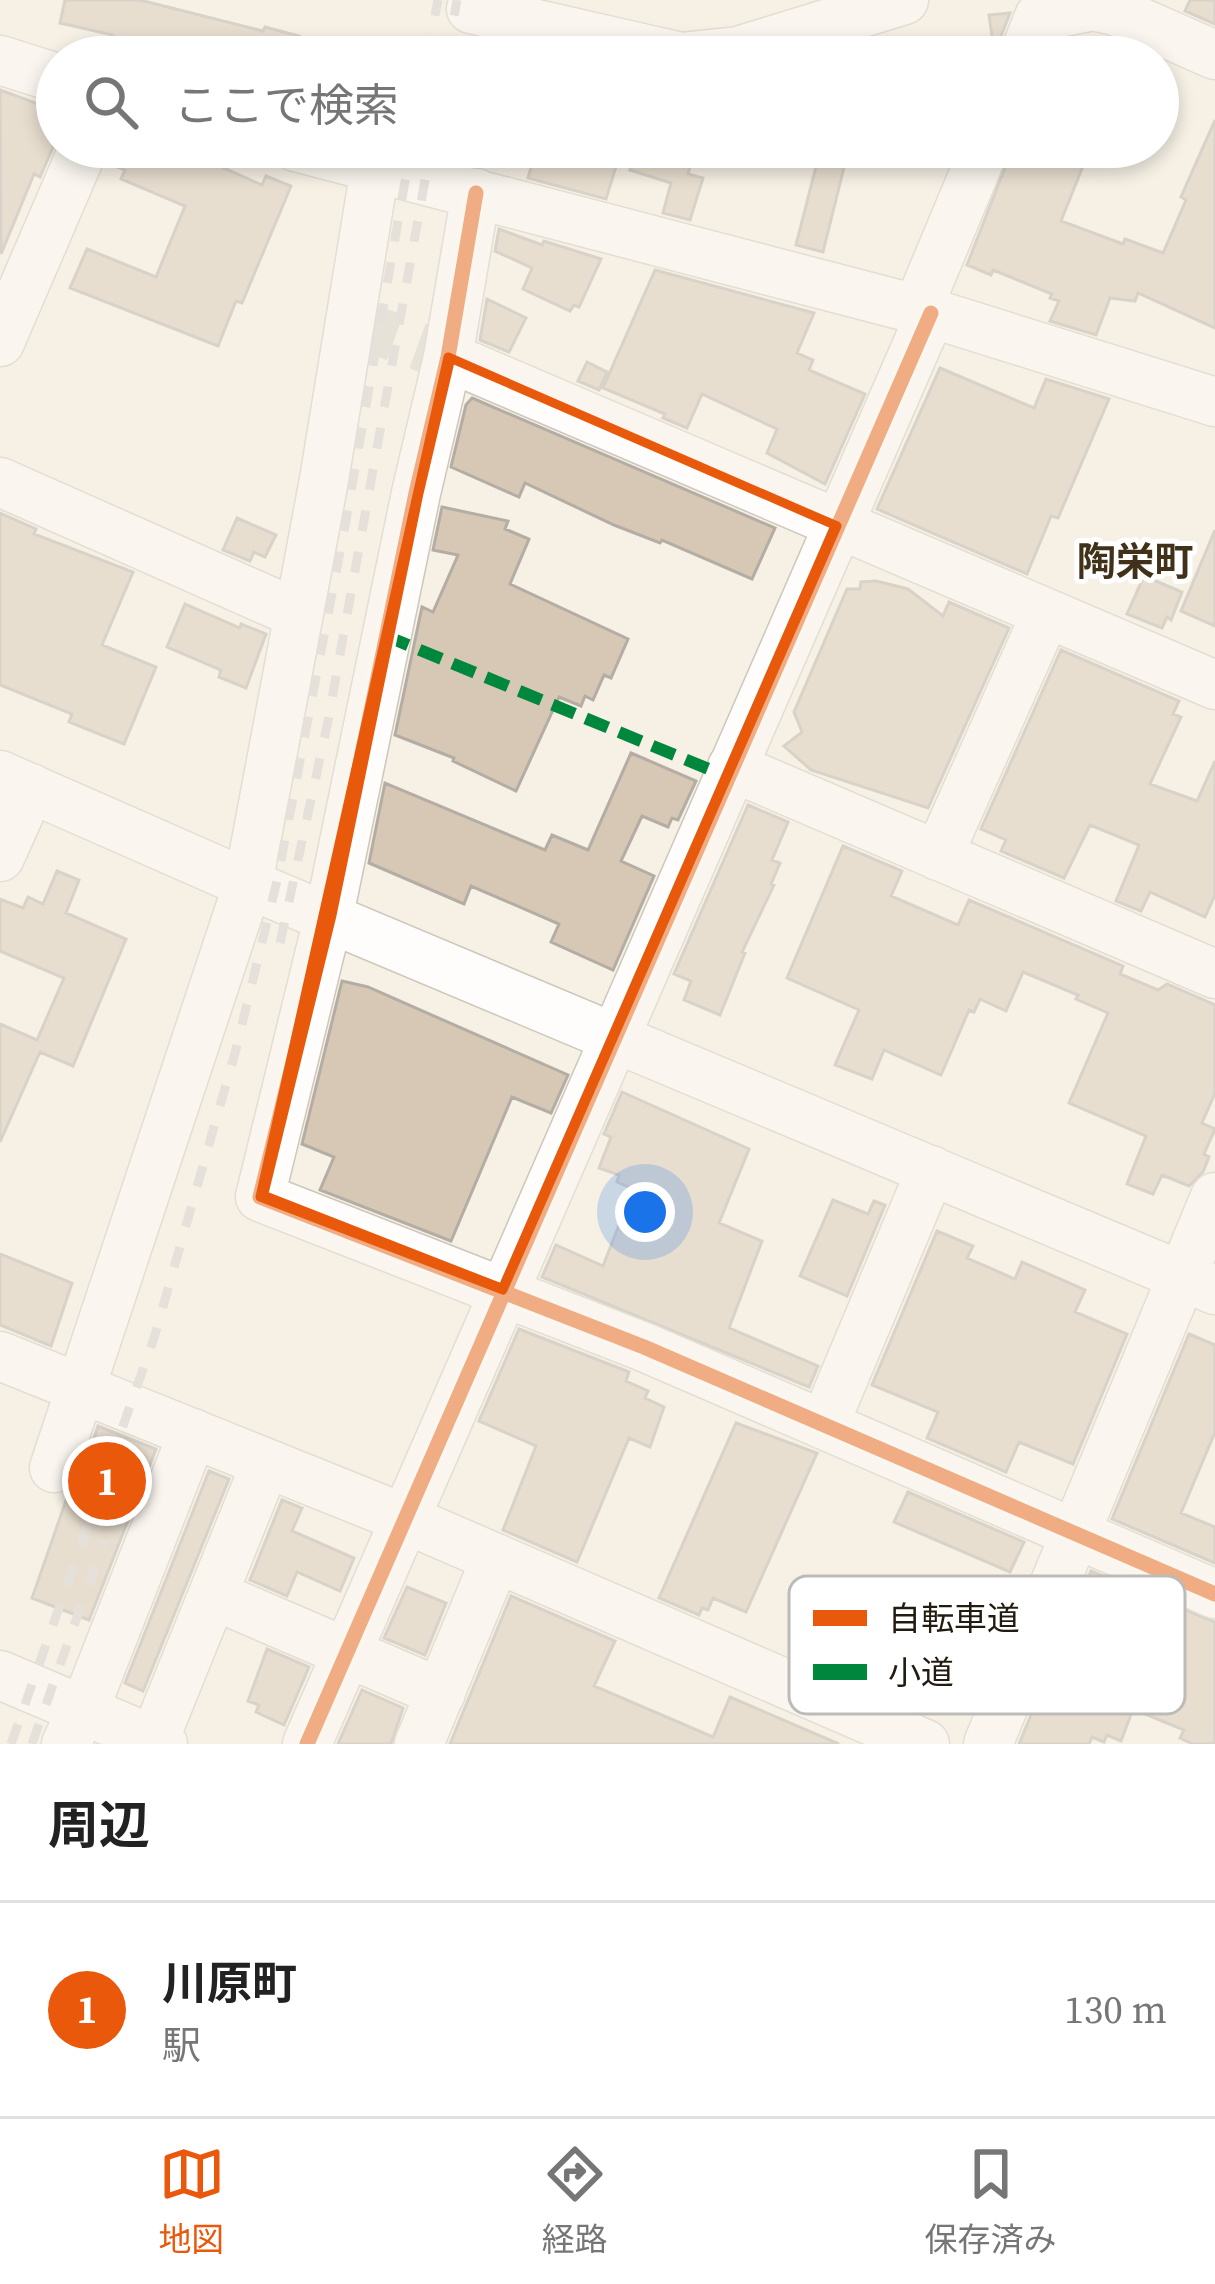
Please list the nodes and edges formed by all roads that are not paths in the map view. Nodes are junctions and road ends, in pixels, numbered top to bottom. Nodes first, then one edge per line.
1 (904, 0) edge
2 (1097, 3) edge
3 (471, 9) dead end
4 (589, 36) edge
5 (787, 36) edge
6 (1032, 36) edge
7 (1172, 36) edge
8 (1179, 39) edge
9 (1215, 55) edge
10 (0, 60) edge
11 (36, 71) edge
12 (75, 168) edge
13 (371, 168) edge
14 (977, 168) edge
15 (375, 169) junction
16 (476, 193) junction
17 (924, 311) junction
18 (0, 342) edge
19 (448, 357) junction
20 (1215, 402) edge
21 (0, 482) edge
22 (837, 526) junction
23 (298, 614) junction
24 (1046, 614) junction
25 (1215, 685) edge
26 (732, 767) junction
27 (16, 782) edge
28 (938, 856) junction
29 (0, 857) edge
30 (248, 884) junction
31 (328, 915) junction
32 (1215, 974) edge
33 (613, 1036) junction
34 (931, 1170) junction
35 (1215, 1197) edge
36 (1198, 1283) edge
37 (503, 1289) junction
38 (0, 1356) edge
39 (79, 1390) junction
40 (824, 1425) junction
41 (193, 1433) junction
42 (266, 1463) junction
43 (54, 1468) dead end
44 (403, 1518) junction
45 (1075, 1535) junction
46 (496, 1558) junction
47 (1058, 1576) edge
48 (1172, 1576) edge
49 (1185, 1581) edge
50 (1215, 1594) edge
51 (213, 1595) junction
52 (345, 1652) junction
53 (0, 1676) edge
54 (789, 1685) edge
55 (441, 1693) junction
56 (856, 1714) edge
57 (1000, 1714) edge
58 (74, 1727) edge
59 (159, 1742) edge
60 (307, 1744) edge
61 (419, 1744) edge
62 (925, 1744) edge
63 (988, 1744) edge

1 - 5 street
2 - 6 street
2 - 7 street
3 - 4 street
8 - 9 street
10 - 11 street
12 - 18 street
13 - 15 street
14 - 17 street
15 - 16 street
15 - 23 street
16 - 17 street
16 - 19 street
17 - 20 street
17 - 22 street
19 - 22 street
19 - 31 street
21 - 23 street
22 - 24 street
22 - 26 street
23 - 30 street
24 - 25 street
24 - 28 street
26 - 28 street
26 - 33 street
27 - 29 street
27 - 30 street
28 - 32 street
30 - 31 street
30 - 39 street
31 - 33 street
31 - 37 street
33 - 34 street
33 - 37 street
34 - 36 street
34 - 40 street
35 - 36 street
36 - 45 street
37 - 40 street
37 - 44 street
38 - 39 street
39 - 41 street
39 - 43 street
40 - 45 street
41 - 42 street
41 - 58 street
42 - 44 street
42 - 51 street
44 - 46 street
44 - 52 street
45 - 47 street
45 - 48 street
46 - 54 street
46 - 55 street
49 - 50 street
51 - 52 street
51 - 59 street
52 - 55 street
52 - 60 street
53 - 58 street
55 - 61 street
56 - 62 street
57 - 63 street
58 - 59 street

